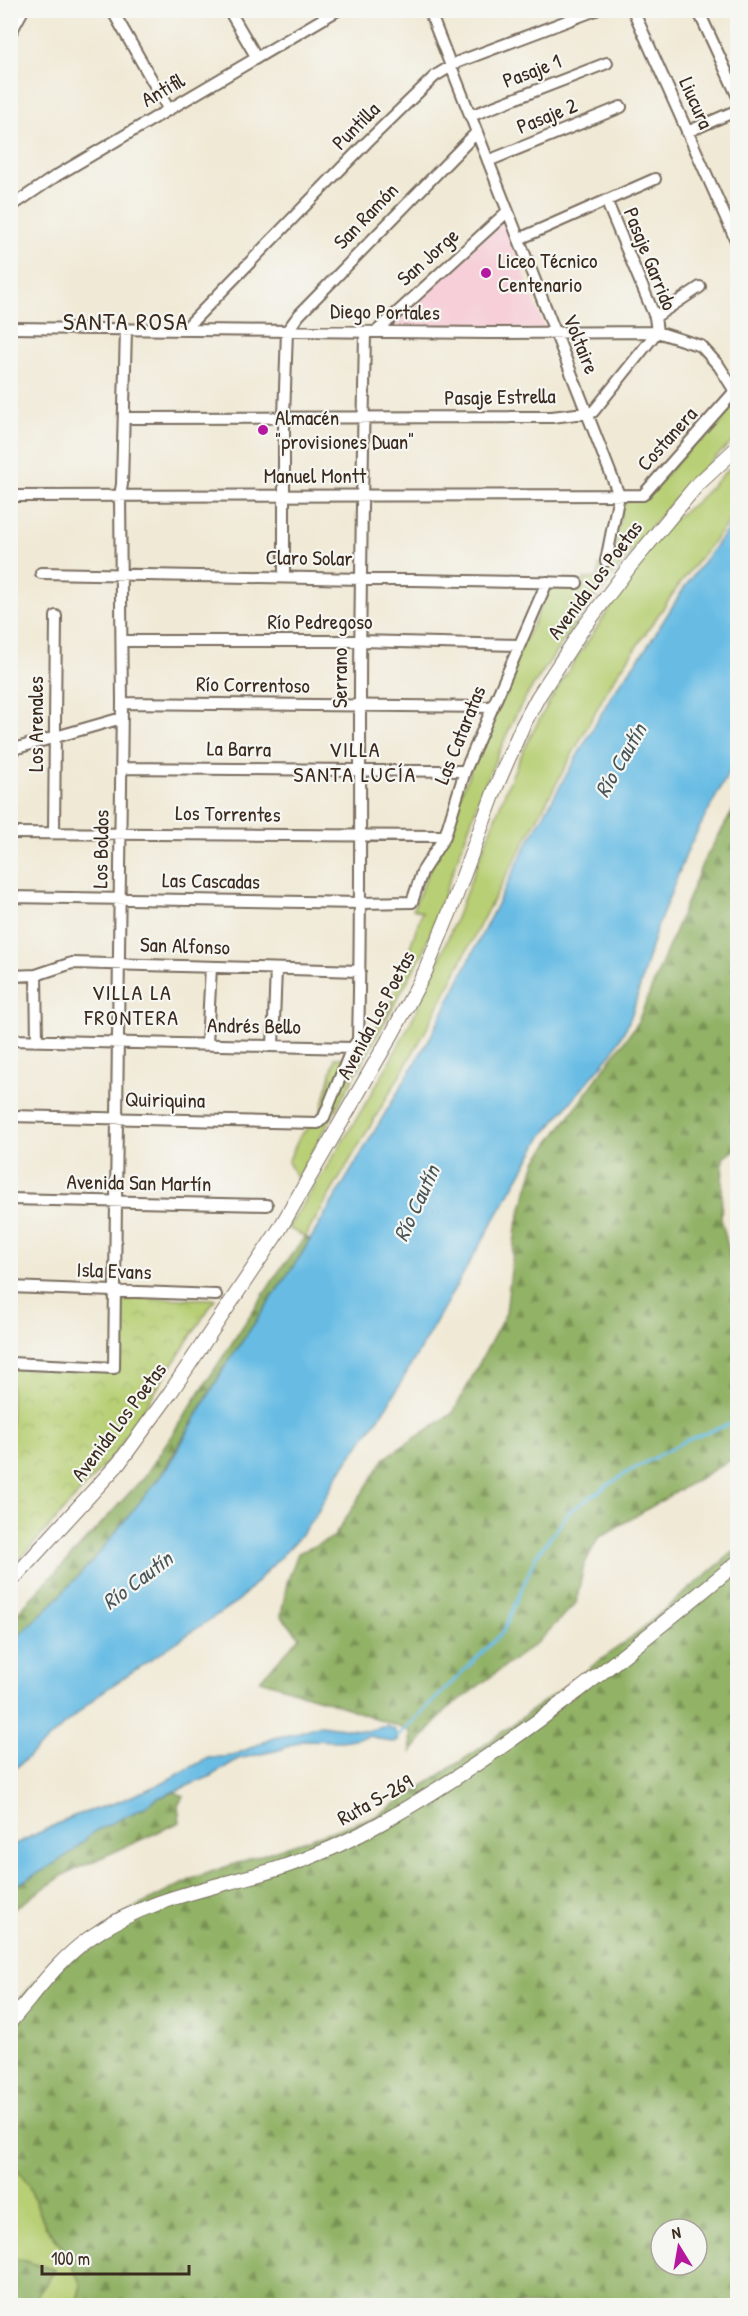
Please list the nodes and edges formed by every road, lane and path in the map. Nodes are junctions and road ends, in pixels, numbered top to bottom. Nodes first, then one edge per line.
1 (23, 10) edge
2 (112, 10) edge
3 (229, 10) edge
4 (338, 10) edge
5 (429, 10) edge
6 (596, 10) edge
7 (633, 10) edge
8 (698, 10) edge
9 (10, 34) edge
10 (257, 58) junction
11 (607, 63) dead end
12 (450, 66) junction
13 (738, 97) edge
14 (621, 107) dead end
15 (169, 110) junction
16 (738, 110) edge
17 (470, 116) junction
18 (477, 132) junction
19 (687, 132) junction
20 (488, 161) junction
21 (655, 179) dead end
22 (606, 200) junction
23 (10, 207) edge
24 (508, 211) junction
25 (519, 239) junction
26 (738, 245) edge
27 (700, 287) dead end
28 (655, 317) junction
29 (10, 328) edge
30 (126, 329) junction
31 (184, 330) junction
32 (288, 331) junction
33 (370, 332) junction
34 (657, 332) junction
35 (555, 333) junction
36 (736, 394) edge
37 (588, 414) junction
38 (284, 417) junction
39 (364, 417) junction
40 (124, 418) junction
41 (738, 447) edge
42 (284, 495) junction
43 (364, 495) junction
44 (619, 495) junction
45 (10, 496) edge
46 (120, 496) junction
47 (606, 561) dead end
48 (41, 573) dead end
49 (121, 573) junction
50 (284, 577) junction
51 (360, 579) junction
52 (547, 582) junction
53 (577, 583) dead end
54 (56, 616) dead end
55 (122, 641) junction
56 (360, 641) junction
57 (519, 645) junction
58 (122, 703) junction
59 (360, 705) junction
60 (492, 707) junction
61 (122, 718) junction
62 (56, 737) junction
63 (10, 750) edge
64 (121, 768) junction
65 (360, 770) junction
66 (465, 771) junction
67 (10, 833) edge
68 (54, 833) junction
69 (120, 833) junction
70 (360, 835) junction
71 (445, 836) junction
72 (10, 897) edge
73 (120, 898) junction
74 (411, 902) joint
75 (360, 903) junction
76 (119, 964) junction
77 (211, 967) junction
78 (276, 969) junction
79 (360, 971) junction
80 (36, 975) junction
81 (10, 976) edge
82 (10, 1040) edge
83 (37, 1040) junction
84 (118, 1042) junction
85 (207, 1044) junction
86 (273, 1046) junction
87 (352, 1048) junction
88 (10, 1116) edge
89 (117, 1118) junction
90 (318, 1123) joint
91 (10, 1199) edge
92 (116, 1202) junction
93 (267, 1205) dead end
94 (10, 1287) edge
95 (115, 1291) junction
96 (216, 1294) dead end
97 (10, 1364) edge
98 (738, 1562) edge
99 (10, 1582) edge
100 (10, 2022) edge

1 - 9 street
2 - 15 street
3 - 10 street
4 - 10 street, Antifil
5 - 12 street, Voltaire
6 - 12 street, Puntilla
7 - 19 street, Liucura
8 - 13 street
10 - 15 street, Antifil
11 - 17 street, Pasaje 1
12 - 17 street, Voltaire
12 - 31 street, Puntilla
14 - 20 street, Pasaje 2
15 - 23 street, Antifil
16 - 19 street
17 - 18 street, Voltaire
18 - 20 street, Voltaire
18 - 32 street, San Ramón
19 - 26 street, Liucura
20 - 24 street, Voltaire
21 - 22 street
22 - 25 street
22 - 28 street, Pasaje Garrido
24 - 25 street, Voltaire
24 - 33 street, San Jorge
25 - 35 street, Voltaire
27 - 28 street
28 - 34 street, Pasaje Garrido
29 - 30 street, Diego Portales
30 - 31 street, Diego Portales
30 - 40 street, Los Boldos
31 - 32 street, Diego Portales
32 - 33 street, Diego Portales
32 - 38 street
33 - 35 street, Diego Portales
33 - 39 street, Serrano
34 - 35 street, Diego Portales
34 - 36 street, Diego Portales
34 - 37 street
35 - 37 street, Voltaire
36 - 44 street, Costanera
37 - 39 street, Pasaje Estrella
37 - 44 street, Voltaire
38 - 39 street, Pasaje Estrella
38 - 40 street, Pasaje Estrella
38 - 42 street
39 - 43 street, Serrano
40 - 46 street, Los Boldos
41 - 99 main road, Avenida Los Poetas
42 - 43 street, Manuel Montt
42 - 46 street, Manuel Montt
42 - 50 street
43 - 44 street, Manuel Montt
43 - 51 street, Serrano
44 - 47 street
45 - 46 street, Manuel Montt
46 - 49 street, Los Boldos
48 - 49 street, Claro Solar
49 - 50 street, Claro Solar
49 - 55 street, Los Boldos
50 - 51 street, Claro Solar
51 - 52 street, Claro Solar
51 - 56 street, Serrano
52 - 53 street, Claro Solar
52 - 57 street, Las Cataratas
54 - 62 street, Los Arenales
55 - 56 street, Río Pedregoso
55 - 58 street, Los Boldos
56 - 57 street, Río Pedregoso
56 - 59 street, Serrano
57 - 60 street, Las Cataratas
58 - 59 street, Río Correntoso
58 - 61 street, Los Boldos
59 - 60 street, Río Correntoso
59 - 65 street, Serrano
60 - 66 street, Las Cataratas
61 - 62 street
61 - 64 street, Los Boldos
62 - 63 street
62 - 68 street, Los Arenales
64 - 65 street, La Barra
64 - 69 street, Los Boldos
65 - 66 street, La Barra
65 - 70 street, Serrano
66 - 71 street, Las Cataratas
67 - 68 street, Los Torrentes
68 - 69 street, Los Torrentes
69 - 70 street, Los Torrentes
69 - 73 street, Los Boldos
70 - 71 street, Los Torrentes
70 - 75 street, Serrano
71 - 74 street, Las Cataratas
72 - 73 street, Las Cascadas
73 - 75 street, Las Cascadas
73 - 76 street, Los Boldos
74 - 75 street, Las Cascadas
75 - 79 street, Serrano
76 - 77 street, San Alfonso
76 - 80 street, San Alfonso
76 - 84 street, Los Boldos
77 - 78 street, San Alfonso
77 - 85 street
78 - 79 street, San Alfonso
78 - 86 street
79 - 87 street, Serrano
80 - 81 street, San Alfonso
80 - 83 street
82 - 83 street, Andrés Bello
83 - 84 street, Andrés Bello
84 - 85 street, Andrés Bello
84 - 89 street, Los Boldos
85 - 86 street, Andrés Bello
86 - 87 street, Andrés Bello
87 - 90 street, Serrano
88 - 89 street, Quiriquina
89 - 90 street, Quiriquina
89 - 92 street, Los Boldos
91 - 92 street, Avenida San Martín
92 - 93 street, Avenida San Martín
92 - 95 street, Los Boldos
94 - 95 street, Isla Evans
95 - 96 street, Isla Evans
95 - 97 street, Los Boldos
98 - 100 main road, Ruta S-269

